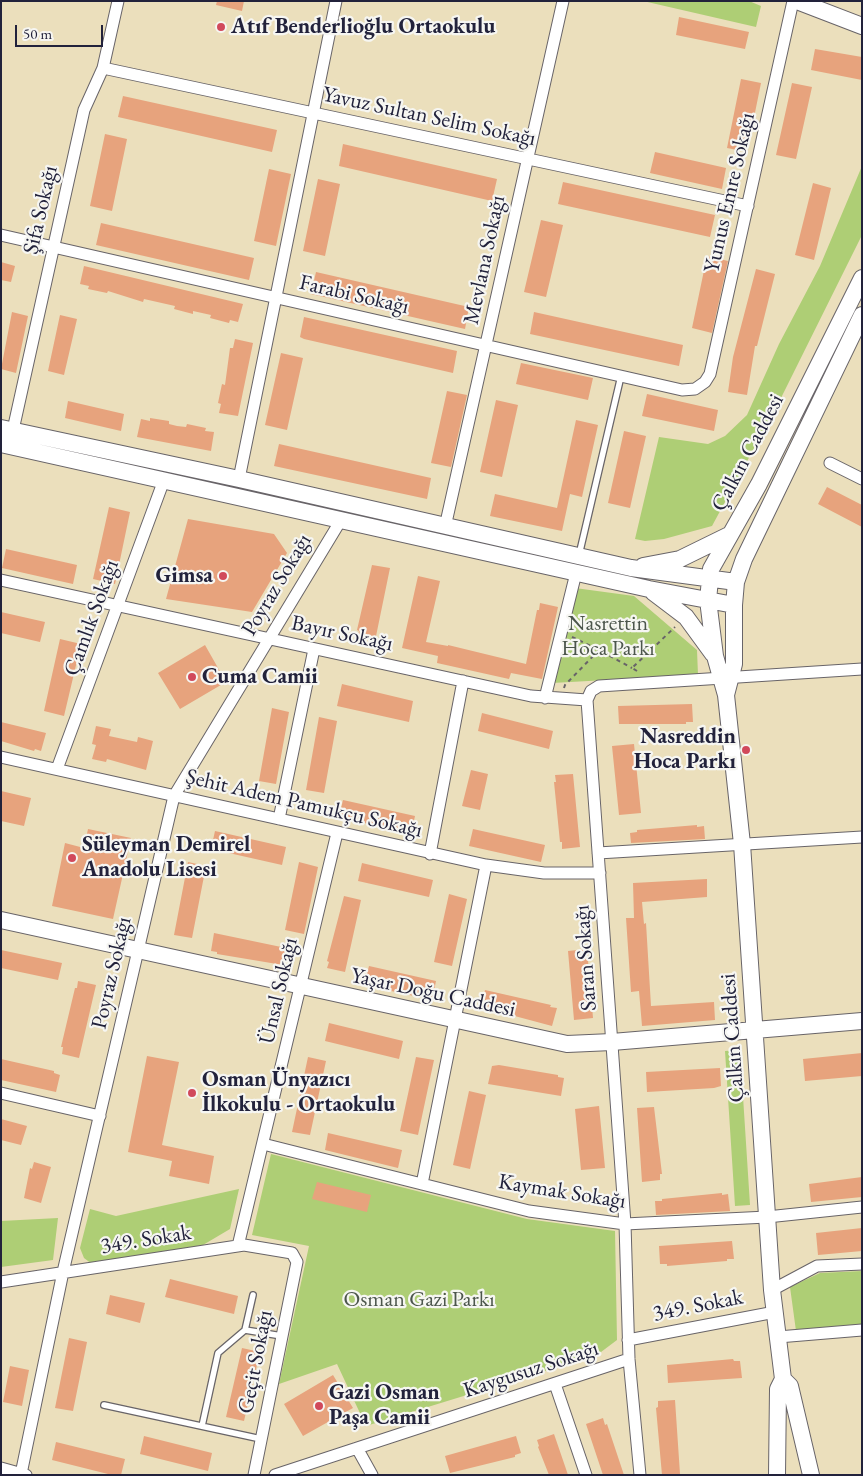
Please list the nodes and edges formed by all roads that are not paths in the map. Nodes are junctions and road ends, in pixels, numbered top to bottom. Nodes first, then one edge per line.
1 (118, 1) edge
2 (336, 1) edge
3 (563, 1) edge
4 (795, 1) edge
5 (862, 26) edge
6 (103, 68) junction
7 (312, 113) junction
8 (528, 159) junction
9 (748, 206) junction
10 (1, 235) edge
11 (54, 247) junction
12 (862, 278) edge
13 (276, 298) junction
14 (862, 315) edge
15 (487, 346) junction
16 (621, 376) junction
17 (697, 388) joint
18 (7, 429) edge
19 (1, 444) edge
20 (830, 464) dead end
21 (240, 478) junction
22 (862, 479) edge
23 (164, 480) junction
24 (340, 520) junction
25 (446, 527) junction
26 (729, 535) junction
27 (577, 565) junction
28 (631, 568) junction
29 (709, 578) junction
30 (1, 580) edge
31 (736, 582) junction
32 (649, 589) junction
33 (708, 600) junction
34 (734, 604) junction
35 (117, 606) junction
36 (268, 639) junction
37 (314, 648) junction
38 (715, 656) junction
39 (862, 670) edge
40 (725, 678) junction
41 (463, 681) junction
42 (589, 696) junction
43 (545, 698) junction
44 (1, 757) edge
45 (57, 769) junction
46 (174, 796) junction
47 (279, 819) junction
48 (338, 833) junction
49 (862, 837) edge
50 (742, 844) junction
51 (598, 853) junction
52 (430, 854) junction
53 (486, 865) junction
54 (600, 873) junction
55 (1, 920) edge
56 (138, 951) junction
57 (300, 987) junction
58 (454, 1021) junction
59 (862, 1021) edge
60 (754, 1030) junction
61 (612, 1042) junction
62 (1, 1093) edge
63 (100, 1116) junction
64 (263, 1144) junction
65 (422, 1184) junction
66 (862, 1206) edge
67 (767, 1217) junction
68 (625, 1224) junction
69 (238, 1246) junction
70 (295, 1257) joint
71 (862, 1264) edge
72 (63, 1272) junction
73 (1, 1282) edge
74 (772, 1290) junction
75 (253, 1295) dead end
76 (775, 1312) junction
77 (245, 1330) junction
78 (862, 1330) edge
79 (282, 1336) junction
80 (778, 1337) junction
81 (628, 1340) junction
82 (629, 1359) junction
83 (783, 1379) junction
84 (555, 1384) junction
85 (104, 1405) dead end
86 (202, 1426) junction
87 (261, 1439) junction
88 (358, 1448) junction
89 (1, 1468) edge
90 (23, 1474) edge
91 (254, 1475) edge
92 (275, 1475) edge
93 (372, 1475) edge
94 (586, 1475) edge
95 (640, 1475) edge
96 (777, 1475) edge
97 (811, 1475) edge

1 - 6 street, Şifa Sokağı
2 - 7 street
3 - 8 street, Mevlana Sokağı
4 - 5 main road
4 - 9 street, Yunus Emre Sokağı
6 - 7 street, Yavuz Sultan Selim Sokağı
6 - 11 street, Şifa Sokağı
7 - 8 street, Yavuz Sultan Selim Sokağı
7 - 13 street
8 - 9 street, Yavuz Sultan Selim Sokağı
8 - 15 street, Mevlana Sokağı
9 - 17 street, Yunus Emre Sokağı
10 - 11 street, Farabi Sokağı
11 - 13 street, Farabi Sokağı
11 - 18 street, Şifa Sokağı
12 - 26 main road, Çalkın Caddesi
13 - 15 street, Farabi Sokağı
13 - 21 street
14 - 31 main road, Çalkın Caddesi
15 - 16 street, Farabi Sokağı
15 - 25 street, Mevlana Sokağı
16 - 17 street, Farabi Sokağı
16 - 27 lane
18 - 21 main road
19 - 23 main road
20 - 22 street
21 - 25 main road
23 - 24 main road
23 - 35 street, Çamlık Sokağı
24 - 27 main road
24 - 36 street, Poyraz Sokağı
25 - 27 main road
26 - 28 main road
26 - 29 main road, Çalkın Caddesi
27 - 28 main road
27 - 32 main road
27 - 43 street
28 - 29 main road
29 - 31 main road
29 - 33 main road, Çalkın Caddesi
30 - 35 street, Bayır Sokağı
31 - 34 main road, Çalkın Caddesi
32 - 33 main road
32 - 38 main road, Çalkın Caddesi
33 - 34 main road
33 - 38 main road, Çalkın Caddesi
34 - 40 main road, Çalkın Caddesi
35 - 36 street, Bayır Sokağı
35 - 45 street, Çamlık Sokağı
36 - 37 street, Bayır Sokağı
36 - 46 street, Poyraz Sokağı
37 - 41 street, Bayır Sokağı
37 - 47 street
38 - 40 main road, Çalkın Caddesi
39 - 40 street, Bayır Sokağı
40 - 42 street, Bayır Sokağı
40 - 50 main road, Çalkın Caddesi
41 - 43 street, Bayır Sokağı
41 - 52 street
42 - 43 street, Bayır Sokağı
42 - 51 street, Saran Sokağı
44 - 45 street, Şehit Adem Pamukçu Sokağı
45 - 46 street, Şehit Adem Pamukçu Sokağı
46 - 47 street, Şehit Adem Pamukçu Sokağı
46 - 56 street, Poyraz Sokağı
47 - 48 street, Şehit Adem Pamukçu Sokağı
48 - 52 street, Şehit Adem Pamukçu Sokağı
48 - 57 street, Ünsal Sokağı
49 - 50 street
50 - 51 street
50 - 60 main road, Çalkın Caddesi
51 - 54 street, Saran Sokağı
52 - 53 street, Şehit Adem Pamukçu Sokağı
53 - 54 street, Şehit Adem Pamukçu Sokağı
53 - 58 street
54 - 61 street, Saran Sokağı
55 - 56 main road, Yaşar Doğu Caddesi
56 - 57 main road, Yaşar Doğu Caddesi
56 - 63 street, Poyraz Sokağı
57 - 58 main road, Yaşar Doğu Caddesi
57 - 64 street, Ünsal Sokağı
58 - 61 main road, Yaşar Doğu Caddesi
58 - 65 street
59 - 60 main road, Yaşar Doğu Caddesi
60 - 61 main road, Yaşar Doğu Caddesi
60 - 67 main road, Çalkın Caddesi
61 - 68 street, Saran Sokağı
62 - 63 street
63 - 72 street, Poyraz Sokağı
64 - 65 street, Kaymak Sokağı
64 - 69 street, Ünsal Sokağı
65 - 68 street, Kaymak Sokağı
66 - 67 street, Kaymak Sokağı
67 - 68 street, Kaymak Sokağı
67 - 74 main road, Çalkın Caddesi
68 - 81 street, Saran Sokağı
69 - 70 street, 349. Sokak
69 - 72 street, 349. Sokak
70 - 79 street, Geçit Sokağı
71 - 74 street
72 - 73 street, 349. Sokak
72 - 90 street, Poyraz Sokağı
74 - 76 main road, Çalkın Caddesi
75 - 77 lane
76 - 80 main road, Çalkın Caddesi
76 - 81 street, 349. Sokak
77 - 79 lane
77 - 86 lane
78 - 80 street
79 - 87 street, Geçit Sokağı
80 - 83 main road, Çalkın Caddesi
81 - 82 street, Saran Sokağı
82 - 84 street, Kaygusuz Sokağı
82 - 95 street, Saran Sokağı
83 - 96 main road, Çalkın Caddesi
83 - 97 main road, Çalkın Caddesi
84 - 88 street, Kaygusuz Sokağı
84 - 94 street
85 - 86 lane
86 - 87 lane
87 - 91 street, Geçit Sokağı
88 - 92 street, Kaygusuz Sokağı
88 - 93 street
89 - 90 street

